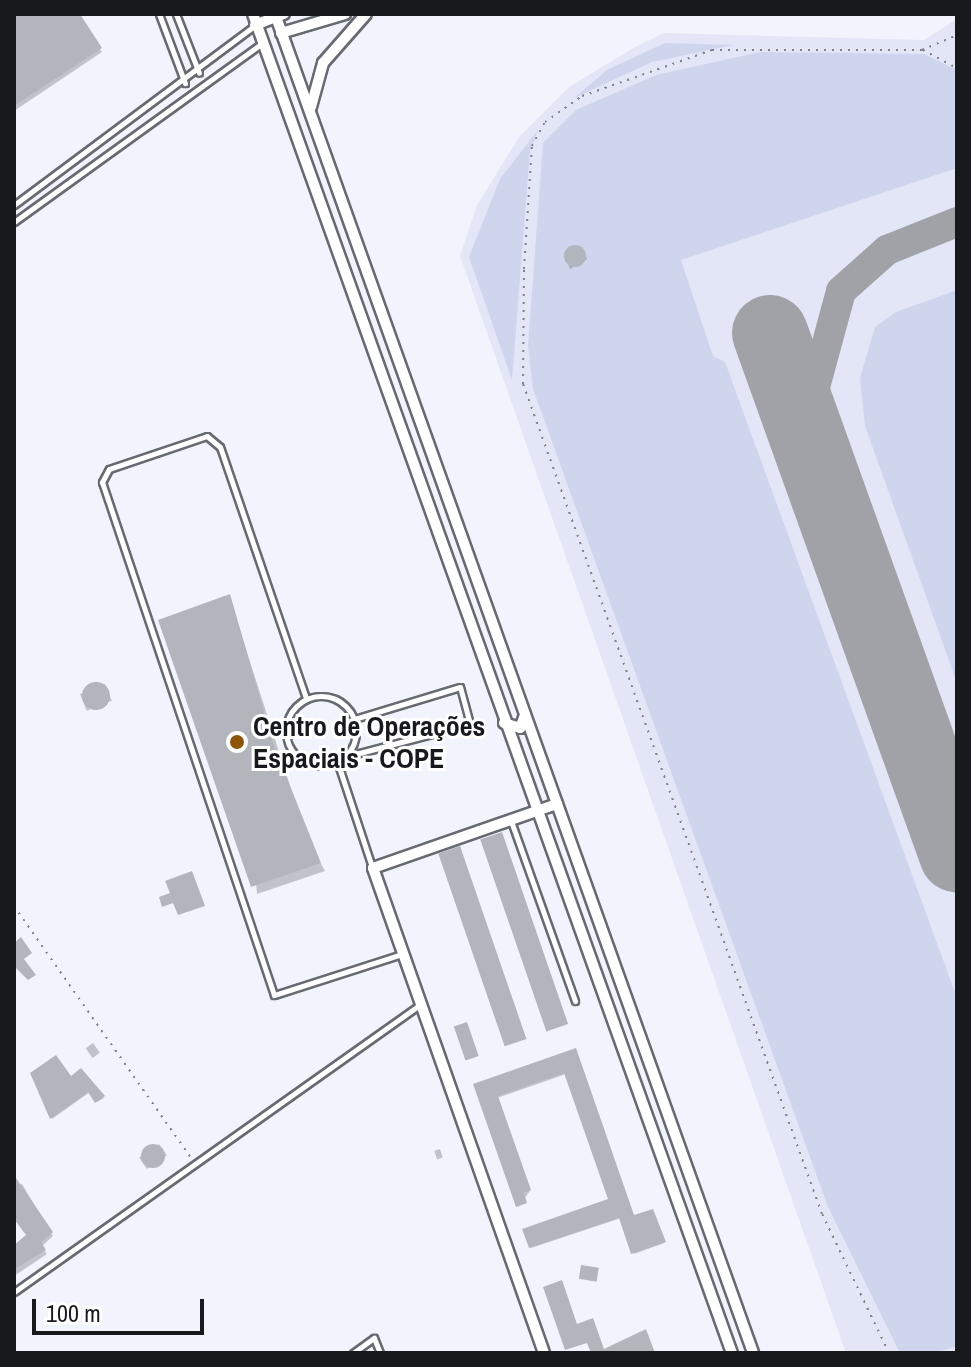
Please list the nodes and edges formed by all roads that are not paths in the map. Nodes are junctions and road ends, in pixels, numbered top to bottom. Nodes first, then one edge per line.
1 (159, 14) edge
2 (176, 14) edge
3 (345, 14) edge
4 (366, 14) edge
5 (278, 15) edge
6 (254, 20) edge
7 (281, 33) junction
8 (261, 44) junction
9 (199, 73) junction
10 (185, 83) junction
11 (311, 113) junction
12 (14, 205) edge
13 (14, 222) edge
14 (306, 698) junction
15 (525, 715) junction
16 (355, 719) junction
17 (504, 723) junction
18 (348, 756) junction
19 (338, 764) junction
20 (557, 804) junction
21 (535, 812) junction
22 (511, 820) junction
23 (571, 843) junction
24 (549, 851) junction
25 (373, 868) junction
26 (403, 954) junction
27 (575, 1001) dead end
28 (420, 1005) junction
29 (14, 1292) edge
30 (353, 1353) edge
31 (380, 1353) edge
32 (544, 1353) edge
33 (732, 1353) edge
34 (753, 1353) edge

1 - 10 lane
2 - 9 lane
3 - 7 street
4 - 11 street
5 - 6 street
5 - 7 street
6 - 8 street
6 - 9 lane
7 - 11 street
8 - 13 lane
8 - 17 street
9 - 10 lane
10 - 12 lane
11 - 15 street
14 - 16 lane
14 - 19 lane
14 - 26 lane
15 - 17 street
15 - 20 street
16 - 18 lane
16 - 18 lane
17 - 21 street
18 - 19 lane
19 - 25 lane
20 - 21 street
20 - 23 street
21 - 22 street
21 - 24 street
22 - 25 street
22 - 27 lane
23 - 24 street
23 - 34 street
24 - 33 street
25 - 26 street
26 - 28 street
28 - 29 lane
28 - 32 street
30 - 31 lane

